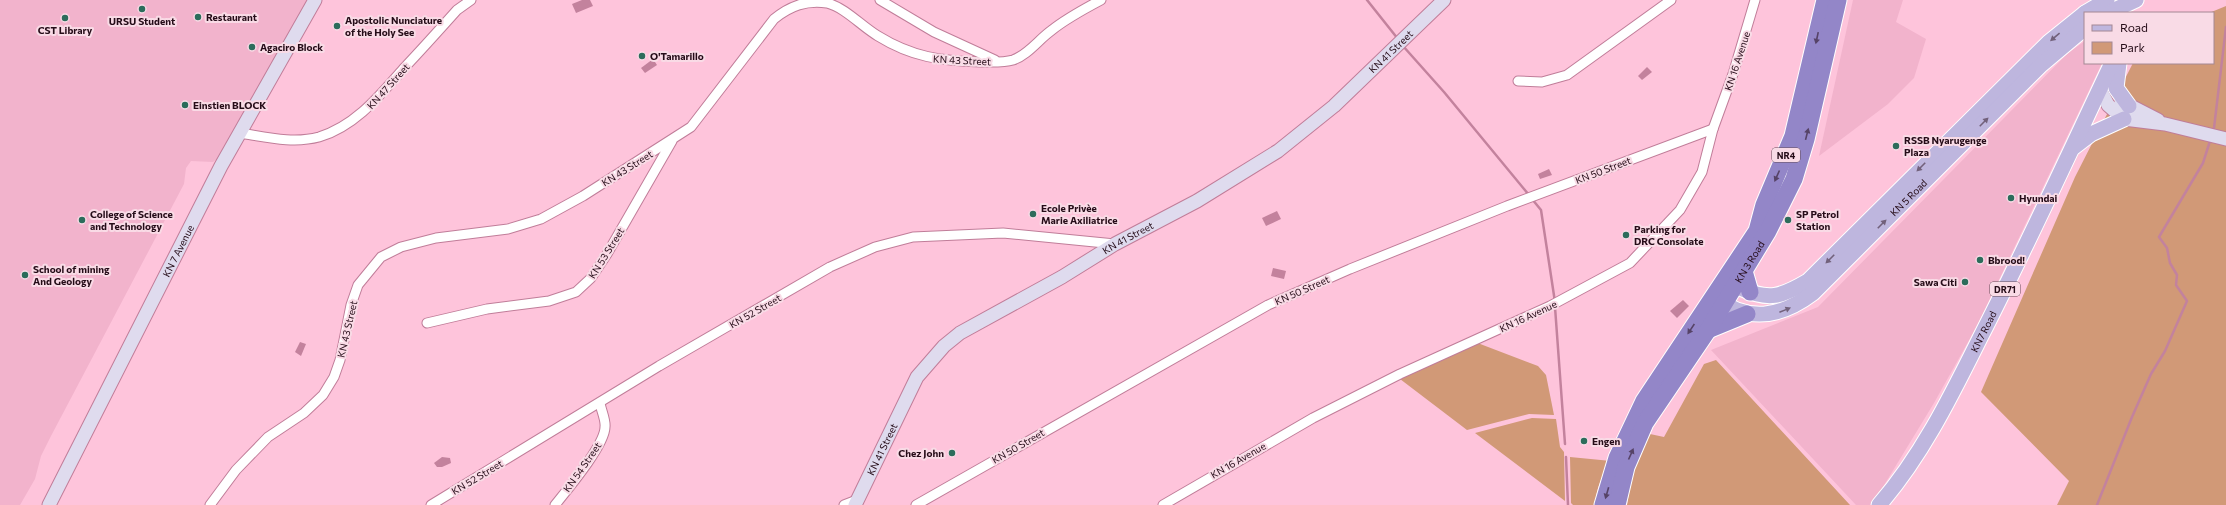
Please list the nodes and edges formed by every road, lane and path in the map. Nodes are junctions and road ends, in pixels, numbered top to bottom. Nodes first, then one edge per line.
1 (315, 0) edge
2 (471, 0) edge
3 (880, 0) edge
4 (1101, 0) edge
5 (1444, 0) edge
6 (1671, 0) edge
7 (1755, 0) edge
8 (1824, 0) edge
9 (1838, 0) edge
10 (2136, 0) edge
11 (2141, 0) edge
12 (2112, 7) edge
13 (2090, 12) edge
14 (2135, 12) edge
15 (2084, 14) edge
16 (2084, 29) edge
17 (1001, 63) junction
18 (2112, 64) edge
19 (2119, 64) edge
20 (1518, 81) dead end
21 (2100, 89) junction
22 (2127, 112) junction
23 (1713, 129) junction
24 (240, 133) junction
25 (2226, 139) edge
26 (672, 141) junction
27 (2072, 149) junction
28 (1115, 244) junction
29 (1737, 285) junction
30 (1718, 300) junction
31 (1747, 314) junction
32 (427, 323) dead end
33 (1708, 330) junction
34 (600, 403) junction
35 (856, 502) edge
36 (49, 505) edge
37 (210, 505) edge
38 (431, 505) edge
39 (555, 505) edge
40 (844, 505) edge
41 (916, 505) edge
42 (1163, 505) edge
43 (1603, 505) edge
44 (1617, 505) edge
45 (1880, 505) edge

1 - 24 main road, KN 7 Avenue
2 - 24 street, KN 47 Street
3 - 17 street
4 - 17 street, KN 43 Street
5 - 28 main road, KN 41 Street
6 - 20 street
7 - 23 street, KN 16 Avenue
8 -> 29 highway, KN 3 Road / NR4
29 -> 9 highway, KN 3 Road / NR4
10 - 12 main road, KN 5 Road
11 - 14 main road
12 - 13 main road, KN 5 Road
15 -> 29 main road, KN 5 Road
31 -> 16 main road, KN 5 Road
17 - 26 street, KN 43 Street
18 - 21 main road, KN7 Road / DR71
19 - 22 main road
21 - 22 main road
21 - 27 main road, KN7 Road / DR71
22 - 25 main road
22 - 27 main road
23 - 41 street, KN 50 Street
23 - 42 street, KN 16 Avenue
24 - 36 main road, KN 7 Avenue
26 - 32 street, KN 53 Street
26 - 37 street, KN 43 Street
27 - 45 main road, KN7 Road / DR71
28 - 34 street, KN 52 Street
28 - 35 main road, KN 41 Street
29 - 30 highway, KN 3 Road / NR4
30 - 31 main road, KN 5 Road
30 - 33 highway, KN 3 Road / NR4
30 -> 43 highway, KN 3 Road / NR4
31 - 33 highway
44 -> 33 highway, KN 3 Road / NR4
34 - 38 street, KN 52 Street
34 - 39 street, KN 54 Street
35 - 40 street

